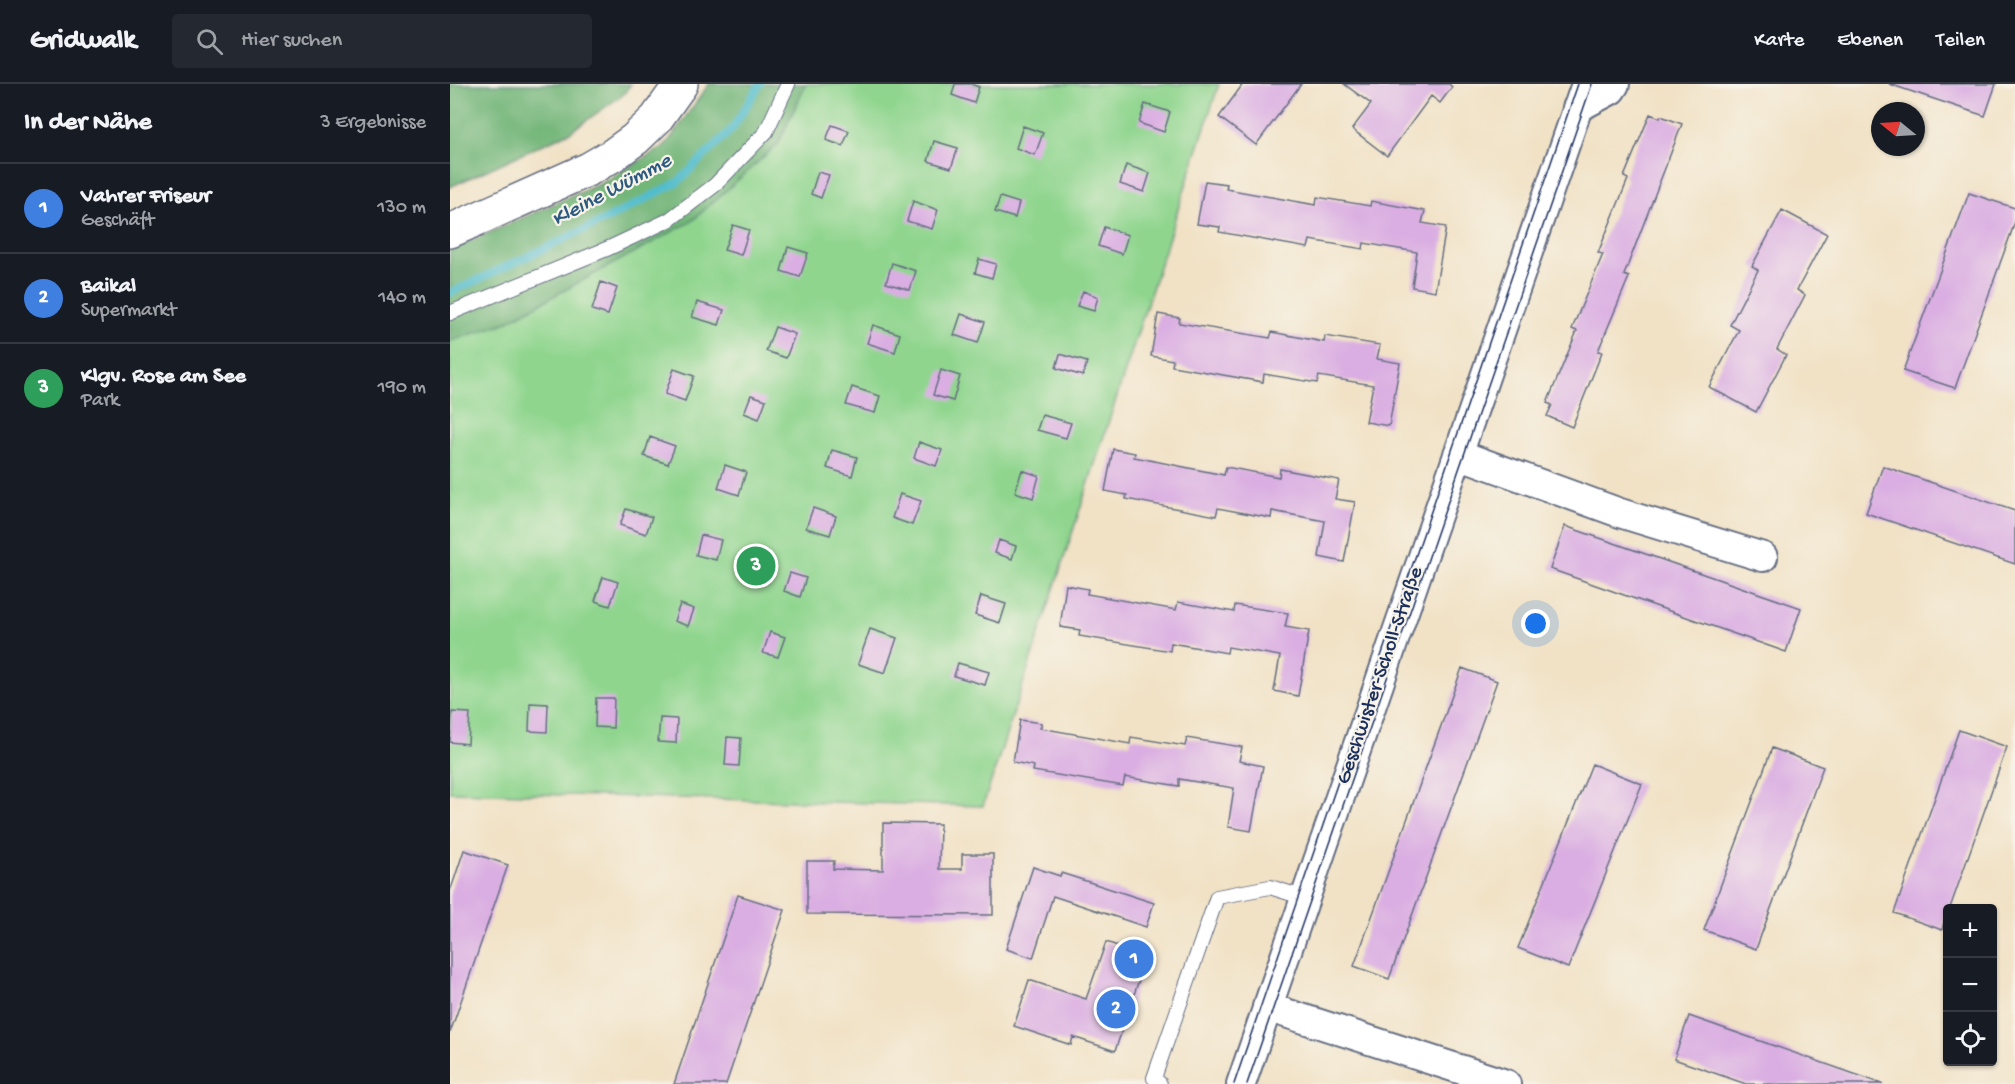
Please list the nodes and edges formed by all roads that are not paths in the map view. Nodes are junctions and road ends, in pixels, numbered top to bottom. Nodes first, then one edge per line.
1 (657, 84) edge
2 (681, 84) edge
3 (788, 84) edge
4 (1616, 84) edge
5 (1582, 96) edge
6 (450, 206) edge
7 (450, 231) edge
8 (450, 313) edge
9 (1458, 454) junction
10 (1763, 557) dead end
11 (1305, 898) junction
12 (1267, 1007) junction
13 (1160, 1084) edge
14 (1241, 1084) edge
15 (1506, 1084) edge

1 - 6 highway
2 - 7 highway
3 - 8 lane
4 - 5 street
5 - 9 street, Geschwister-Scholl-Straße
9 - 10 street
9 - 11 street, Geschwister-Scholl-Straße
11 - 12 street, Geschwister-Scholl-Straße
11 - 13 lane
12 - 14 street, Geschwister-Scholl-Straße
12 - 15 street

